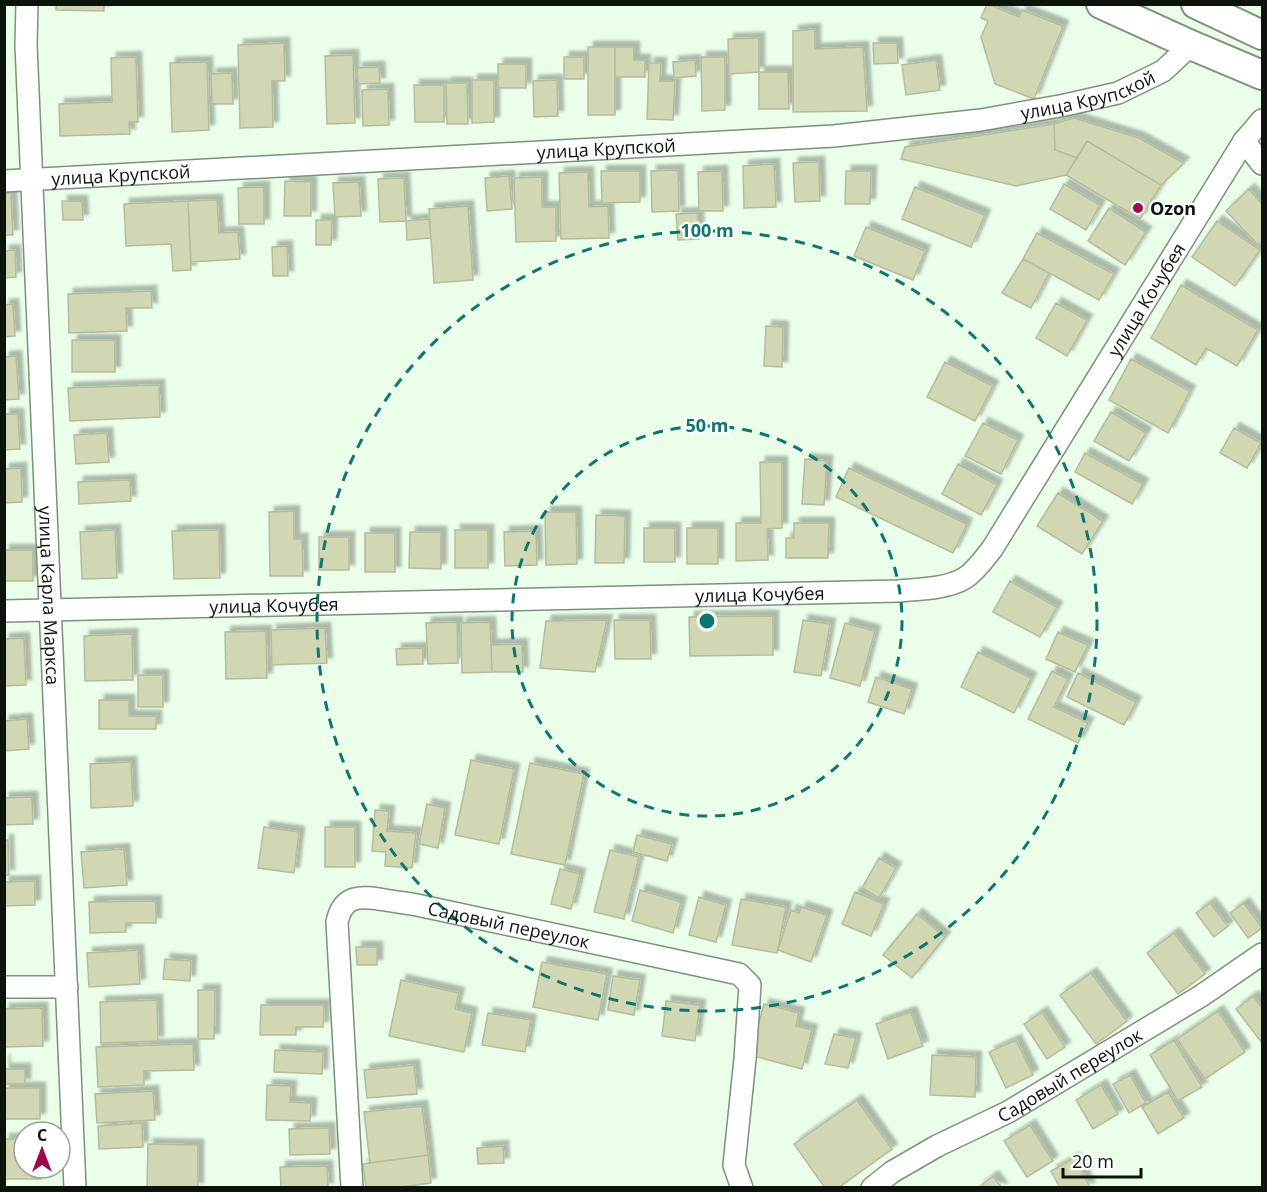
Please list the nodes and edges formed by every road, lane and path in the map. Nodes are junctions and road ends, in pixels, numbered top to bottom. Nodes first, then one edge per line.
1 (27, 4) edge
2 (1101, 4) edge
3 (1196, 4) edge
4 (1263, 35) edge
5 (1191, 45) junction
6 (1263, 75) edge
7 (1263, 120) edge
8 (1244, 141) junction
9 (1263, 164) edge
10 (32, 179) junction
11 (4, 181) edge
12 (51, 610) junction
13 (4, 611) edge
14 (1263, 954) edge
15 (4, 987) edge
16 (67, 987) junction
17 (75, 1188) edge
18 (352, 1188) edge
19 (742, 1188) edge
20 (873, 1188) edge

1 - 10 street, улица Карла Маркса
2 - 5 main road
3 - 4 main road
5 - 6 main road
5 - 10 street, улица Крупской
7 - 8 street, улица Кочубея
8 - 9 street
8 - 12 street, улица Кочубея
10 - 11 street, улица Крупской
10 - 12 street, улица Карла Маркса
12 - 13 street, улица Кочубея
12 - 16 street, улица Карла Маркса
14 - 20 street, Садовый переулок
15 - 16 street
16 - 17 street, улица Карла Маркса
18 - 19 street, Садовый переулок

